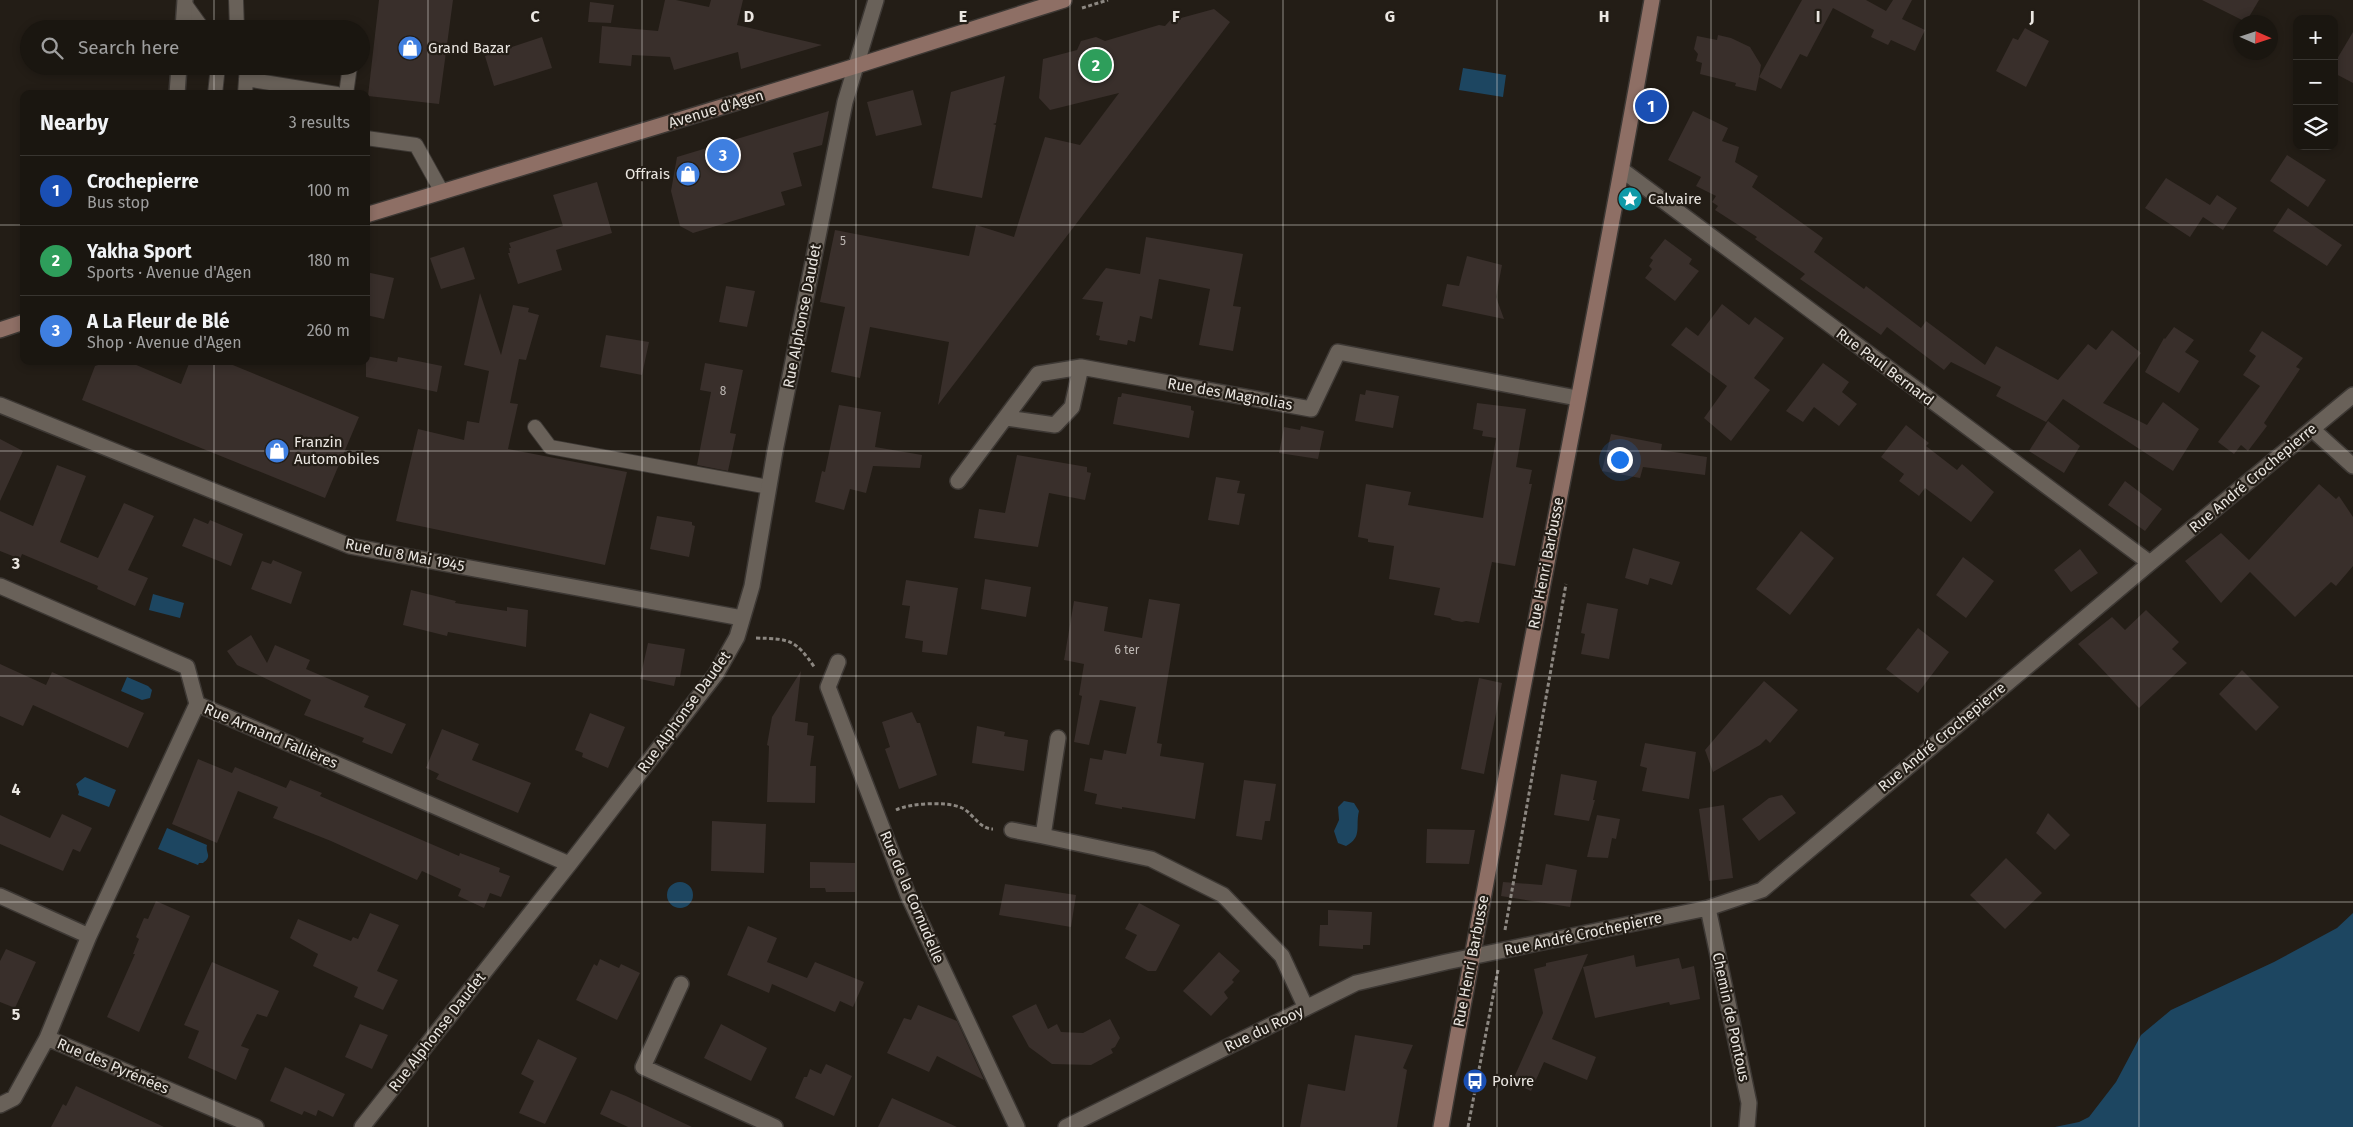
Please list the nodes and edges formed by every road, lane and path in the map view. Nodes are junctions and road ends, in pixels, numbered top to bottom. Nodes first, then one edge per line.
1 (236, 0) edge
2 (876, 0) edge
3 (1064, 0) edge
4 (1652, 0) edge
5 (185, 2) edge
6 (184, 20) edge
7 (197, 20) edge
8 (237, 20) edge
9 (856, 66) junction
10 (178, 75) edge
11 (217, 75) edge
12 (247, 75) edge
13 (259, 75) edge
14 (349, 75) edge
15 (177, 90) edge
16 (215, 90) edge
17 (245, 90) edge
18 (321, 90) edge
19 (347, 90) edge
20 (370, 139) edge
21 (1622, 170) junction
22 (442, 192) junction
23 (370, 214) edge
24 (20, 323) edge
25 (0, 330) edge
26 (1081, 367) junction
27 (2353, 395) edge
28 (1578, 398) junction
29 (0, 405) edge
30 (1007, 418) junction
31 (535, 428) dead end
32 (2312, 428) junction
33 (2353, 466) edge
34 (958, 481) dead end
35 (769, 487) junction
36 (2150, 563) junction
37 (0, 586) edge
38 (742, 618) junction
39 (737, 637) junction
40 (838, 662) dead end
41 (828, 687) junction
42 (197, 704) junction
43 (1058, 738) dead end
44 (879, 820) junction
45 (1012, 830) joint
46 (1043, 836) junction
47 (569, 864) junction
48 (0, 896) edge
49 (1708, 908) junction
50 (89, 936) junction
51 (1471, 957) junction
52 (681, 984) dead end
53 (1306, 1008) junction
54 (46, 1038) junction
55 (0, 1104) edge
56 (256, 1127) edge
57 (362, 1127) edge
58 (776, 1127) edge
59 (1018, 1127) edge
60 (1066, 1127) edge
61 (1441, 1127) edge
62 (1747, 1127) edge

1 - 8 lane
2 - 9 street, Rue Alphonse Daudet
3 - 9 main road, Avenue d'Agen
4 - 21 main road, Rue Henri Barbusse
5 - 6 street
5 - 7 lane
9 - 22 main road, Avenue d'Agen
9 - 35 street, Rue Alphonse Daudet
10 - 15 street
11 - 16 lane
12 - 17 lane
13 - 18 lane
14 - 19 lane
20 - 22 lane
21 - 28 main road, Rue Henri Barbusse
21 - 36 street, Rue Paul Bernard
22 - 23 main road, Avenue d'Agen
24 - 25 main road
26 - 28 street, Rue des Magnolias
26 - 30 street, Rue des Magnolias
26 - 30 street
27 - 32 street, Rue André Crochepierre
28 - 51 main road, Rue Henri Barbusse
29 - 38 street, Rue du 8 Mai 1945
30 - 34 street, Rue des Magnolias
31 - 35 lane
32 - 33 street
32 - 36 street, Rue André Crochepierre
35 - 38 street, Rue Alphonse Daudet
36 - 49 street, Rue André Crochepierre
37 - 42 street, Rue Armand Fallières
38 - 39 street, Rue Alphonse Daudet
39 - 41 path
39 - 47 street, Rue Alphonse Daudet
40 - 41 street
41 - 44 street, Rue de la Cornudelle
42 - 47 street, Rue Armand Fallières
42 - 50 street
43 - 46 street
44 - 45 path
44 - 59 street, Rue de la Cornudelle
45 - 46 street
46 - 53 street
47 - 57 street, Rue Alphonse Daudet
48 - 50 street
49 - 51 street, Rue André Crochepierre
49 - 62 street, Chemin de Pontous
50 - 54 street
51 - 53 street, Rue du Rooy
51 - 61 main road, Rue Henri Barbusse
52 - 58 street
53 - 60 street, Rue du Rooy
54 - 55 street, Rue des Pyrénées
54 - 56 street, Rue des Pyrénées

